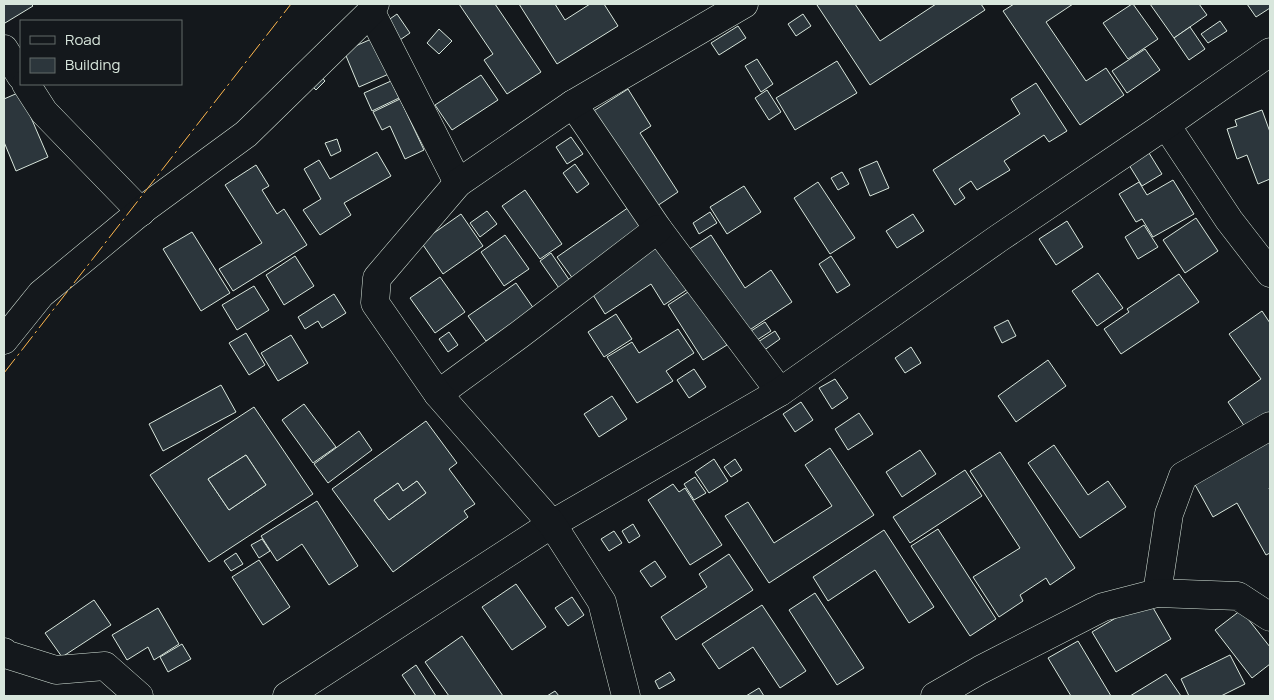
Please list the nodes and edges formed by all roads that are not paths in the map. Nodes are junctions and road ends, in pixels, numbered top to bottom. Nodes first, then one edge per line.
1 (744, 4) edge
2 (373, 8) edge
3 (4, 49) edge
4 (1270, 52) edge
5 (20, 74) edge
6 (27, 85) edge
7 (572, 104) junction
8 (1166, 125) junction
9 (458, 183) junction
10 (141, 212) junction
11 (658, 229) junction
12 (1270, 273) edge
13 (4, 340) edge
14 (780, 392) junction
15 (438, 394) junction
16 (1270, 426) edge
17 (552, 524) junction
18 (1157, 593) junction
19 (1270, 617) edge
20 (4, 652) edge
21 (952, 692) edge
22 (139, 696) edge
23 (287, 696) edge
24 (626, 696) edge

1 - 7 street
2 - 9 street
2 - 10 street
3 - 5 street
4 - 8 street
6 - 10 street
7 - 9 street
7 - 11 street
8 - 12 street
8 - 14 street
9 - 15 street
10 - 13 street
11 - 14 street
11 - 15 street
14 - 17 street
15 - 17 street
16 - 18 street
17 - 23 street
17 - 24 street
18 - 19 street
18 - 21 street
20 - 22 street

